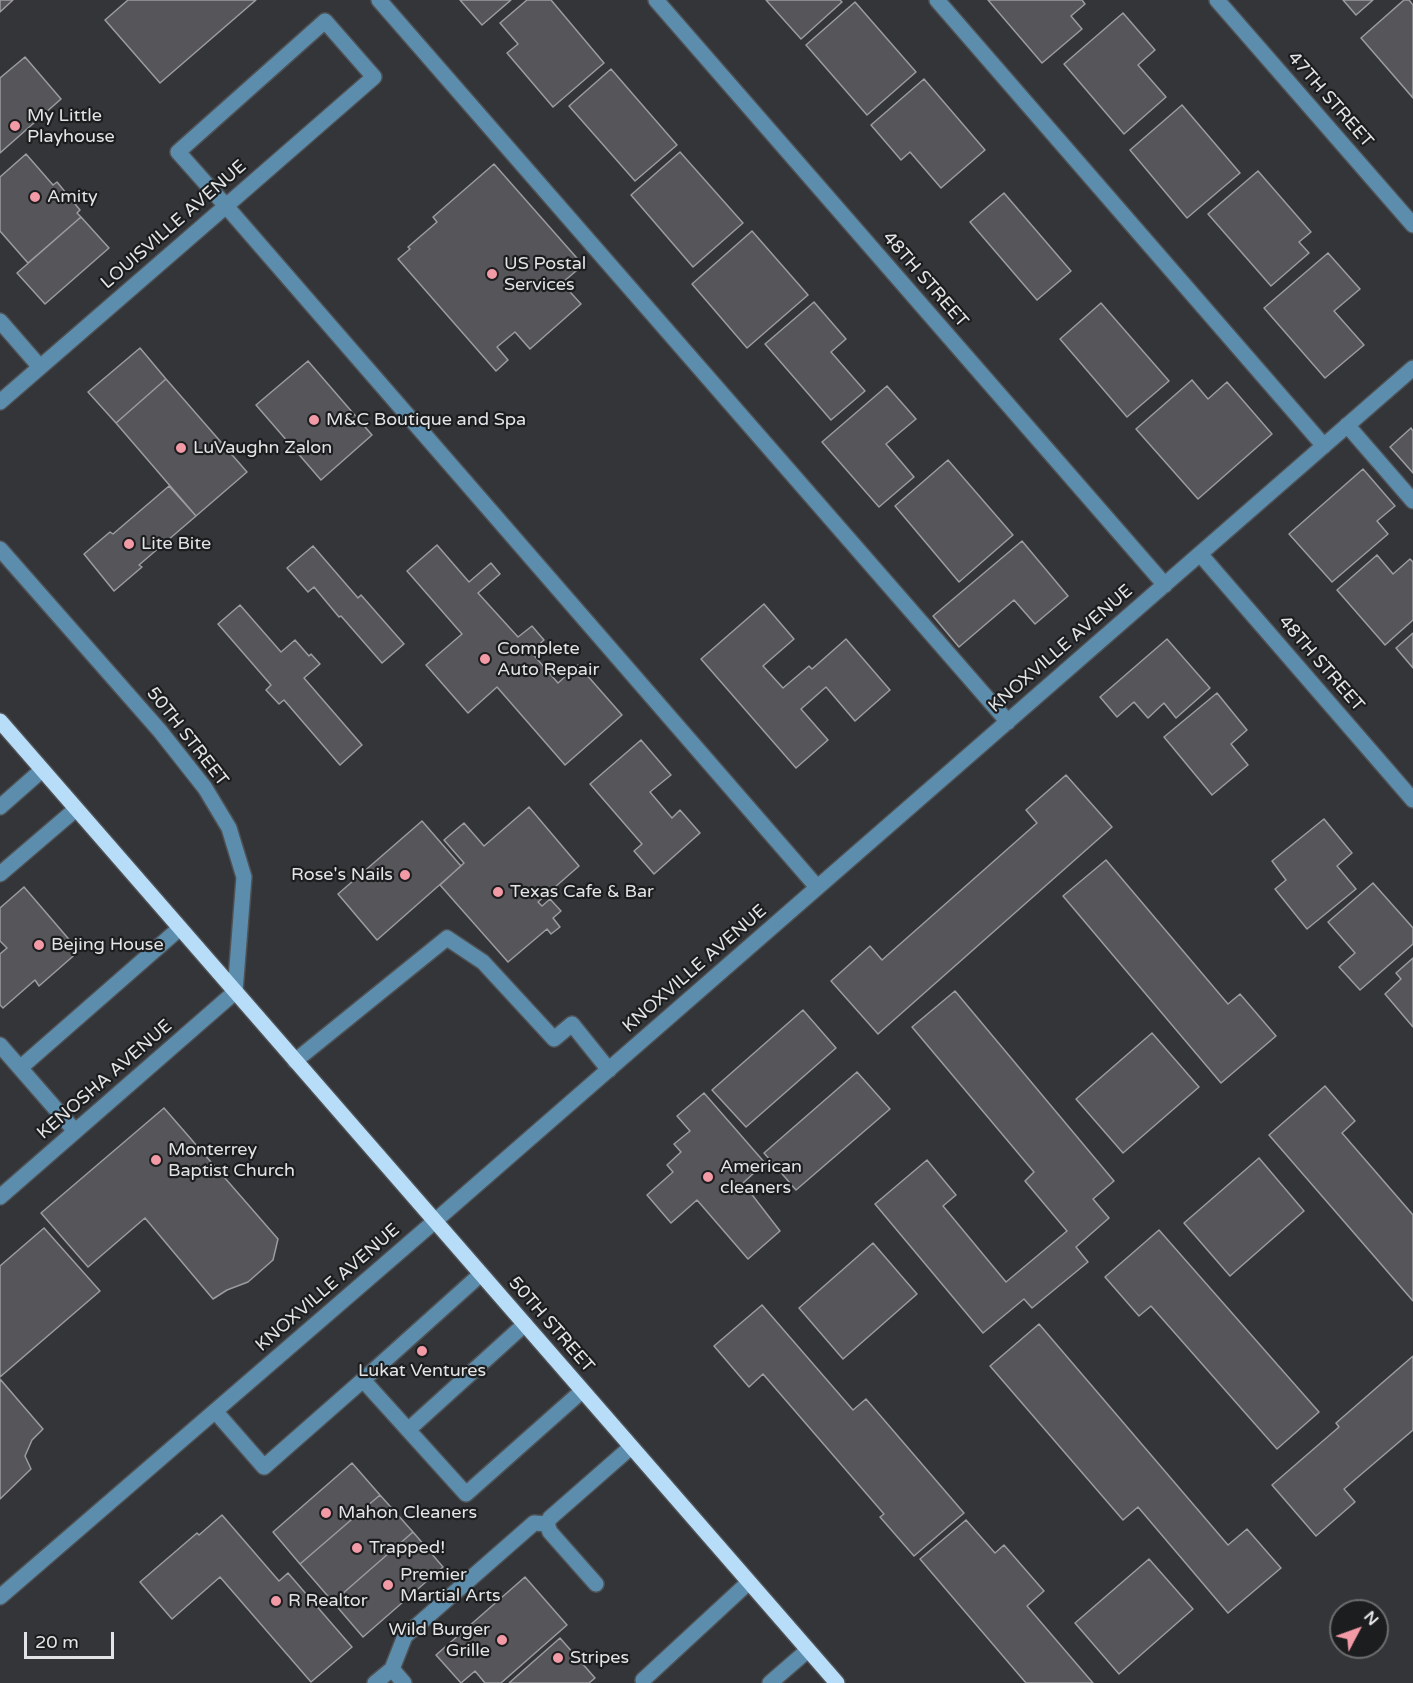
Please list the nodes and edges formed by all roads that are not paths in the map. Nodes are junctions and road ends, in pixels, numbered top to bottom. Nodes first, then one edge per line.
1 (379, 0) edge
2 (656, 0) edge
3 (937, 0) edge
4 (1217, 0) edge
5 (226, 206) junction
6 (1413, 225) edge
7 (0, 321) edge
8 (40, 367) junction
9 (1413, 368) edge
10 (0, 402) edge
11 (1347, 425) junction
12 (1324, 446) junction
13 (1413, 501) edge
14 (0, 549) edge
15 (1200, 554) junction
16 (1165, 585) junction
17 (0, 722) edge
18 (1008, 722) junction
19 (42, 770) junction
20 (1413, 800) edge
21 (0, 807) edge
22 (76, 808) junction
23 (0, 874) edge
24 (817, 887) junction
25 (180, 928) junction
26 (235, 992) junction
27 (0, 1045) edge
28 (295, 1061) junction
29 (20, 1068) junction
30 (609, 1070) junction
31 (75, 1131) junction
32 (0, 1197) edge
33 (435, 1221) junction
34 (481, 1274) junction
35 (525, 1324) junction
36 (363, 1380) junction
37 (582, 1391) junction
38 (215, 1411) junction
39 (408, 1430) junction
40 (631, 1447) junction
41 (547, 1524) junction
42 (749, 1582) junction
43 (596, 1584) dead end
44 (0, 1597) edge
45 (808, 1650) junction
46 (392, 1669) junction
47 (643, 1680) dead end
48 (375, 1683) edge
49 (404, 1683) edge
50 (770, 1683) edge
51 (837, 1683) edge

1 - 18 street
2 - 16 street, 48TH STREET
3 - 12 street
4 - 6 street, 47TH STREET
5 - 5 street, LOUISVILLE AVENUE
5 - 8 street, LOUISVILLE AVENUE
5 - 24 street
7 - 8 street
8 - 10 street, LOUISVILLE AVENUE
9 - 11 street, KNOXVILLE AVENUE
11 - 12 street, KNOXVILLE AVENUE
11 - 13 street
12 - 15 street, KNOXVILLE AVENUE
14 - 26 street, 50TH STREET
15 - 16 street, KNOXVILLE AVENUE
15 - 20 street, 48TH STREET
16 - 18 street, KNOXVILLE AVENUE
17 - 19 main road, 50TH STREET
18 - 24 street, KNOXVILLE AVENUE
19 - 21 street
19 - 22 main road, 50TH STREET
22 - 23 street
22 - 25 main road, 50TH STREET
24 - 30 street, KNOXVILLE AVENUE
25 - 26 main road, 50TH STREET
25 - 29 street
26 - 28 main road, 50TH STREET
26 - 31 street, KENOSHA AVENUE
27 - 29 street
28 - 30 street
28 - 33 main road, 50TH STREET
29 - 31 street
30 - 33 street, KNOXVILLE AVENUE
31 - 32 street, KENOSHA AVENUE
33 - 34 main road, 50TH STREET
33 - 38 street, KNOXVILLE AVENUE
34 - 35 main road, 50TH STREET
34 - 36 street
35 - 37 main road, 50TH STREET
35 - 39 street
36 - 38 street
36 - 39 street
37 - 39 street
37 - 40 main road, 50TH STREET
38 - 44 street, KNOXVILLE AVENUE
40 - 41 street
40 - 42 main road, 50TH STREET
41 - 43 street
41 - 46 street
42 - 45 main road, 50TH STREET
42 - 47 street
45 - 50 street
45 - 51 main road, 50TH STREET
46 - 48 street
46 - 49 street

